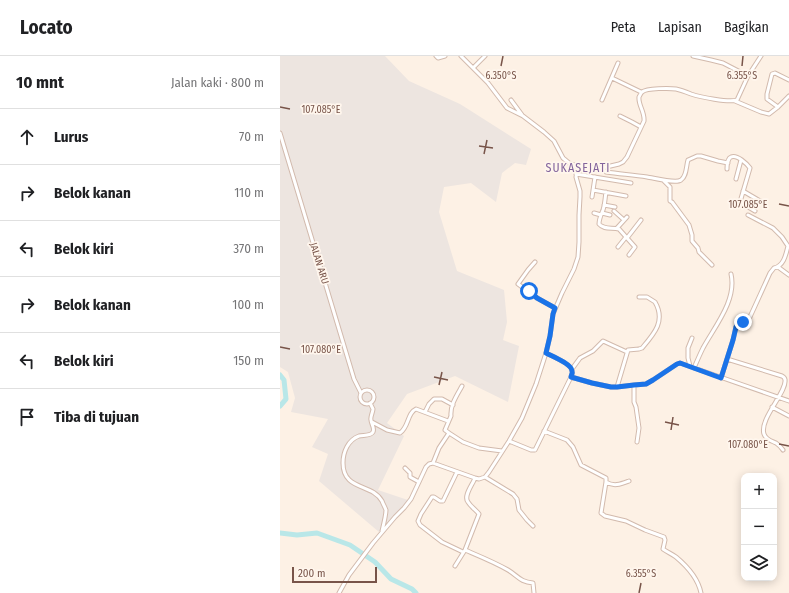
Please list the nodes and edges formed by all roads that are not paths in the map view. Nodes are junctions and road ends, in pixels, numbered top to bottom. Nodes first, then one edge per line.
1 (436, 56) edge
2 (446, 56) edge
3 (461, 56) edge
4 (485, 56) edge
5 (693, 56) edge
6 (761, 56) edge
7 (618, 62) dead end
8 (473, 68) junction
9 (748, 76) junction
10 (612, 78) junction
11 (789, 80) edge
12 (641, 92) junction
13 (789, 96) edge
14 (511, 100) dead end
15 (602, 100) dead end
16 (734, 101) junction
17 (778, 107) junction
18 (524, 116) junction
19 (620, 116) dead end
20 (641, 127) junction
21 (280, 133) edge
22 (741, 160) junction
23 (728, 163) junction
24 (580, 167) junction
25 (602, 168) junction
26 (726, 168) dead end
27 (576, 174) junction
28 (595, 177) junction
29 (736, 179) dead end
30 (664, 181) junction
31 (631, 183) dead end
32 (593, 190) junction
33 (743, 191) junction
34 (606, 192) junction
35 (626, 196) dead end
36 (592, 197) dead end
37 (760, 201) dead end
38 (604, 205) junction
39 (756, 211) dead end
40 (594, 213) dead end
41 (601, 214) junction
42 (610, 215) dead end
43 (748, 215) dead end
44 (627, 217) dead end
45 (624, 220) junction
46 (641, 220) dead end
47 (618, 228) junction
48 (626, 237) junction
49 (789, 245) edge
50 (618, 247) dead end
51 (629, 255) dead end
52 (535, 262) dead end
53 (712, 265) dead end
54 (778, 267) junction
55 (731, 274) dead end
56 (789, 275) edge
57 (639, 297) dead end
58 (555, 308) junction
59 (692, 338) dead end
60 (627, 352) junction
61 (546, 353) junction
62 (727, 359) junction
63 (690, 366) junction
64 (572, 368) junction
65 (694, 368) junction
66 (571, 377) junction
67 (721, 378) junction
68 (634, 385) junction
69 (462, 386) dead end
70 (617, 387) junction
71 (361, 393) junction
72 (778, 397) junction
73 (789, 401) edge
74 (370, 403) junction
75 (453, 405) junction
76 (772, 407) junction
77 (425, 412) junction
78 (789, 416) edge
79 (448, 421) junction
80 (372, 422) junction
81 (544, 431) junction
82 (449, 433) junction
83 (509, 442) junction
84 (637, 442) dead end
85 (783, 450) dead end
86 (502, 451) junction
87 (433, 463) junction
88 (405, 468) dead end
89 (457, 472) junction
90 (485, 477) junction
91 (476, 478) junction
92 (629, 481) dead end
93 (419, 482) junction
94 (606, 482) junction
95 (533, 526) dead end
96 (382, 532) junction
97 (464, 551) junction
98 (454, 566) dead end
99 (339, 593) edge
100 (534, 593) edge
101 (701, 593) edge

1 - 2 street
3 - 8 street
4 - 8 street
5 - 9 street
6 - 9 street
7 - 10 street
8 - 18 street
9 - 16 street
10 - 12 street
10 - 15 street
11 - 17 street
12 - 16 street
12 - 20 street
13 - 17 street
14 - 18 street
16 - 17 street
18 - 24 street
19 - 20 street
20 - 25 street
21 - 71 street, JALAN ARU
22 - 23 street
22 - 29 street
22 - 33 street
23 - 26 street
23 - 30 street
24 - 25 street
24 - 27 street
25 - 30 street
27 - 28 street
27 - 58 street
28 - 31 street
28 - 32 street
30 - 53 street
32 - 34 street
32 - 36 street
33 - 37 street
33 - 39 street
34 - 35 street
34 - 38 street
38 - 41 street
38 - 45 street
40 - 41 street
41 - 42 street
41 - 47 street
43 - 49 street
44 - 45 street
45 - 47 street
46 - 48 street
47 - 48 street
48 - 50 street
48 - 51 street
49 - 54 street
52 - 58 street
54 - 56 street
54 - 62 street
55 - 65 street
57 - 60 street
58 - 61 street
59 - 63 street
60 - 64 street
60 - 70 street
61 - 64 street
61 - 83 street
62 - 67 street
62 - 72 street
63 - 65 street
63 - 68 street
64 - 66 street
65 - 67 street
66 - 70 street
66 - 81 street
67 - 72 street
68 - 70 street
68 - 84 street
69 - 75 street
71 - 74 street
71 - 74 street
72 - 73 street
72 - 76 street
74 - 80 street
75 - 77 street
75 - 79 street
76 - 78 street
76 - 85 street
77 - 79 street
77 - 80 street
79 - 82 street
80 - 96 street
81 - 83 street
81 - 94 street
82 - 86 street
82 - 87 street
83 - 86 street
86 - 90 street
87 - 89 street
87 - 93 street
88 - 93 street
89 - 91 street
89 - 97 street
90 - 91 street
90 - 95 street
91 - 97 street
92 - 94 street
93 - 96 street
94 - 101 street
96 - 99 street
97 - 98 street
97 - 100 street

